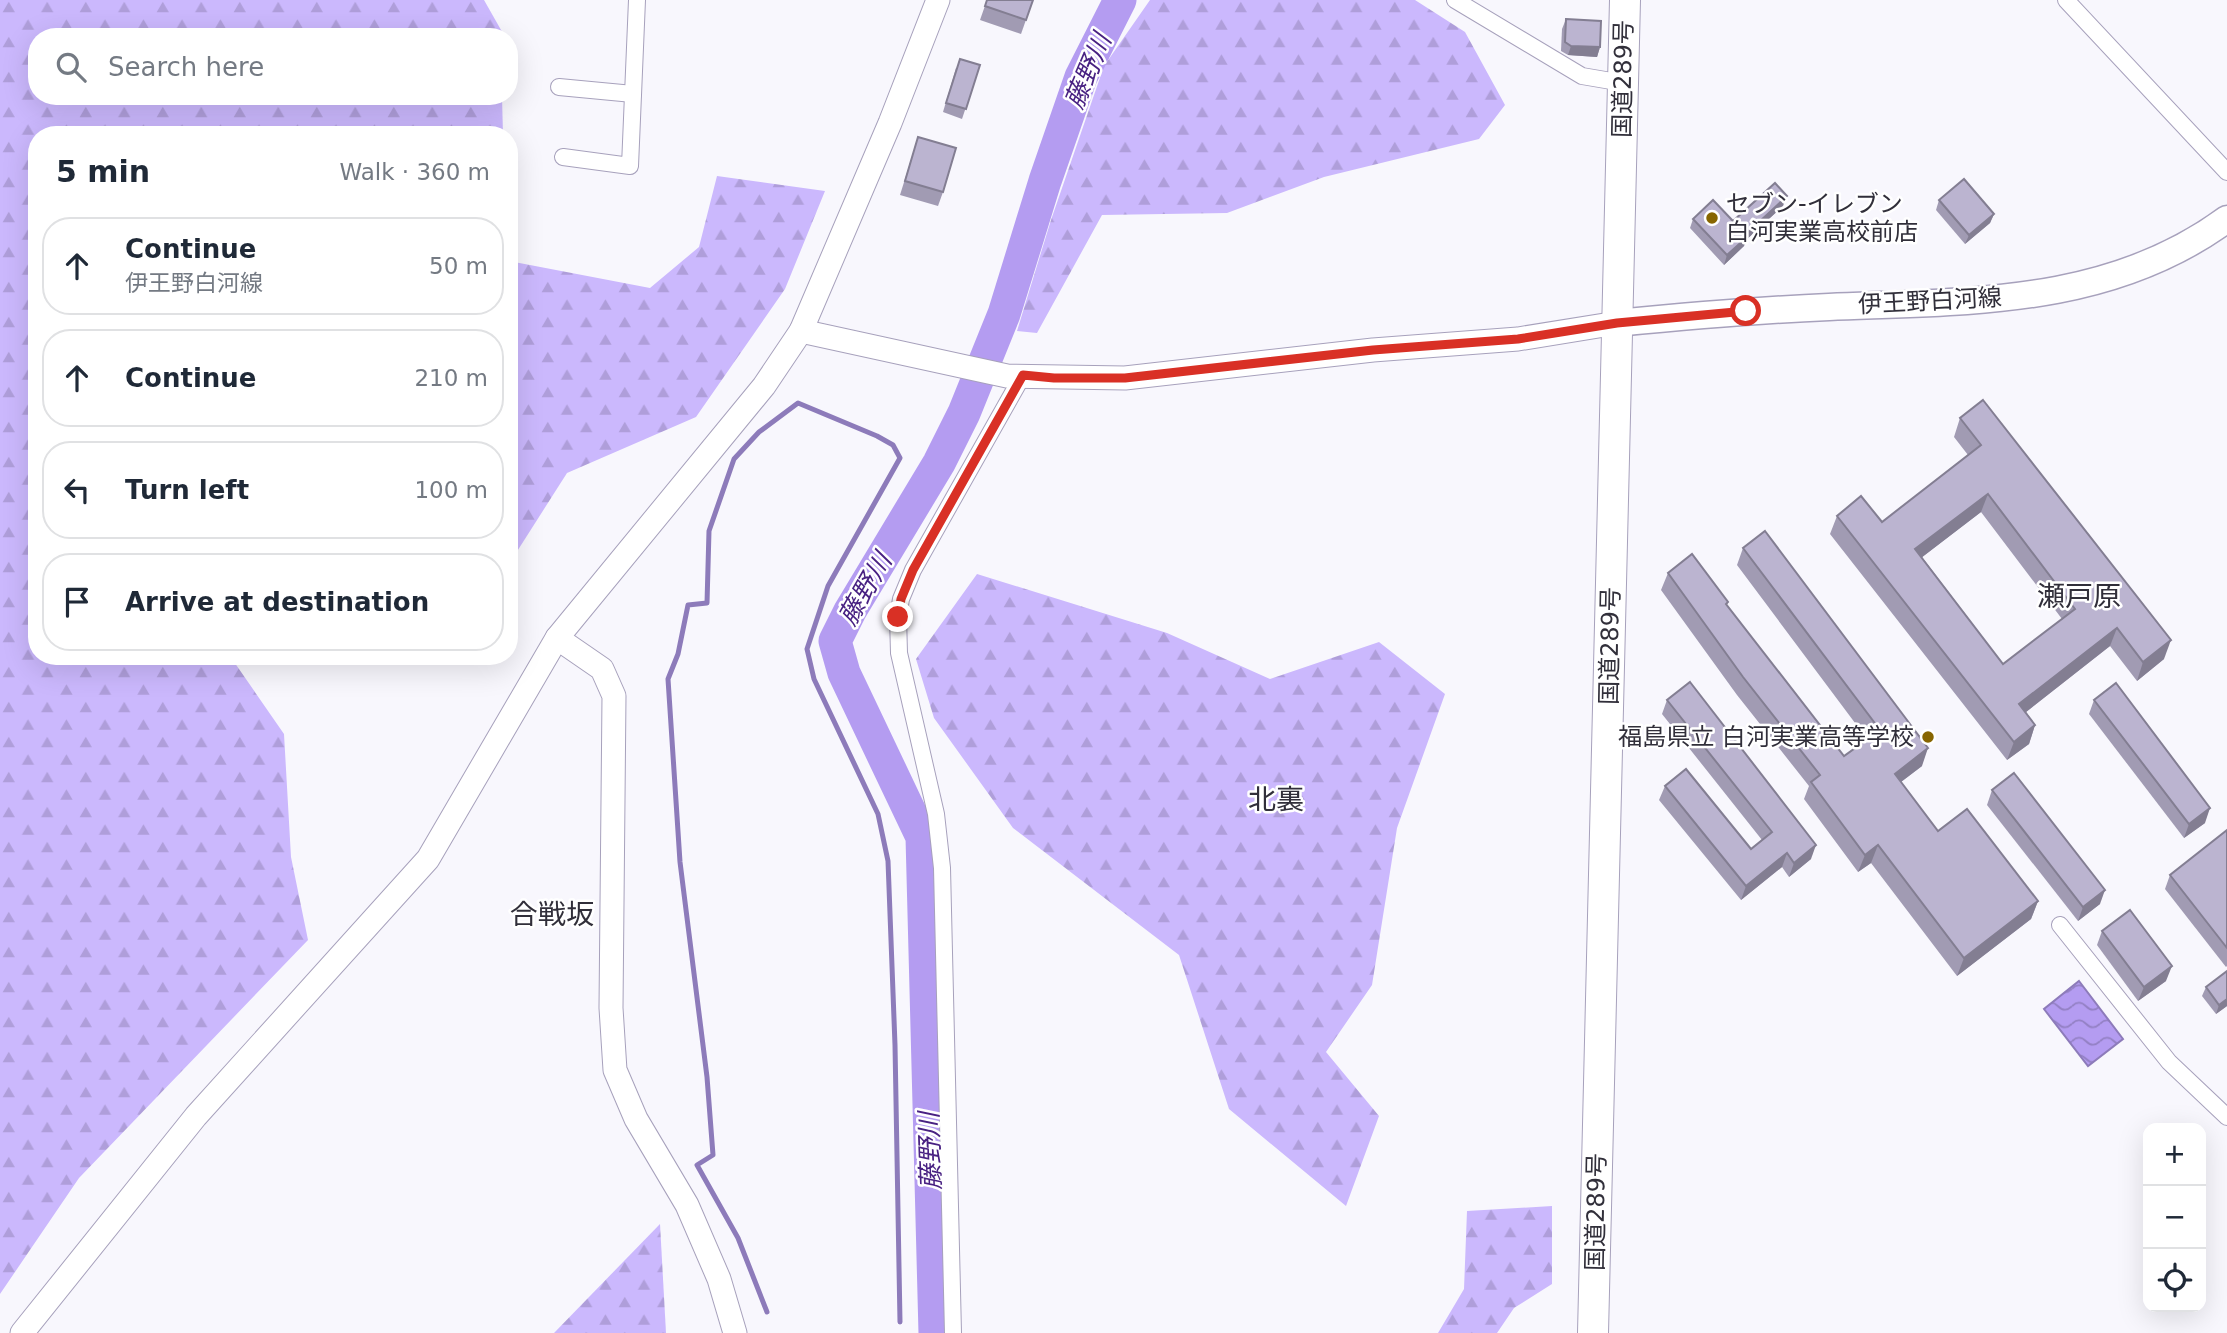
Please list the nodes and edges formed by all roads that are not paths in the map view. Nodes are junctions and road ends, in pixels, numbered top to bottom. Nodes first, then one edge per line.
1 (637, 0) edge
2 (938, 0) edge
3 (1455, 0) edge
4 (1625, 0) edge
5 (2066, 0) edge
6 (1623, 83) junction
7 (559, 87) dead end
8 (633, 94) junction
9 (563, 157) dead end
10 (2227, 172) edge
11 (2227, 219) edge
12 (1617, 323) junction
13 (801, 331) junction
14 (1015, 375) junction
15 (557, 638) junction
16 (2060, 925) dead end
17 (2227, 1117) edge
18 (22, 1333) edge
19 (735, 1333) edge
20 (953, 1333) edge
21 (1593, 1333) edge

1 - 8 street
2 - 13 street
3 - 6 street
4 - 6 highway, 国道289号
5 - 10 street
6 - 12 highway, 国道289号
7 - 8 street
8 - 9 street
11 - 12 main road, 伊王野白河線
12 - 14 street
12 - 21 highway, 国道289号
13 - 14 street
13 - 15 street
14 - 20 street
15 - 18 street
15 - 19 street
16 - 17 street

